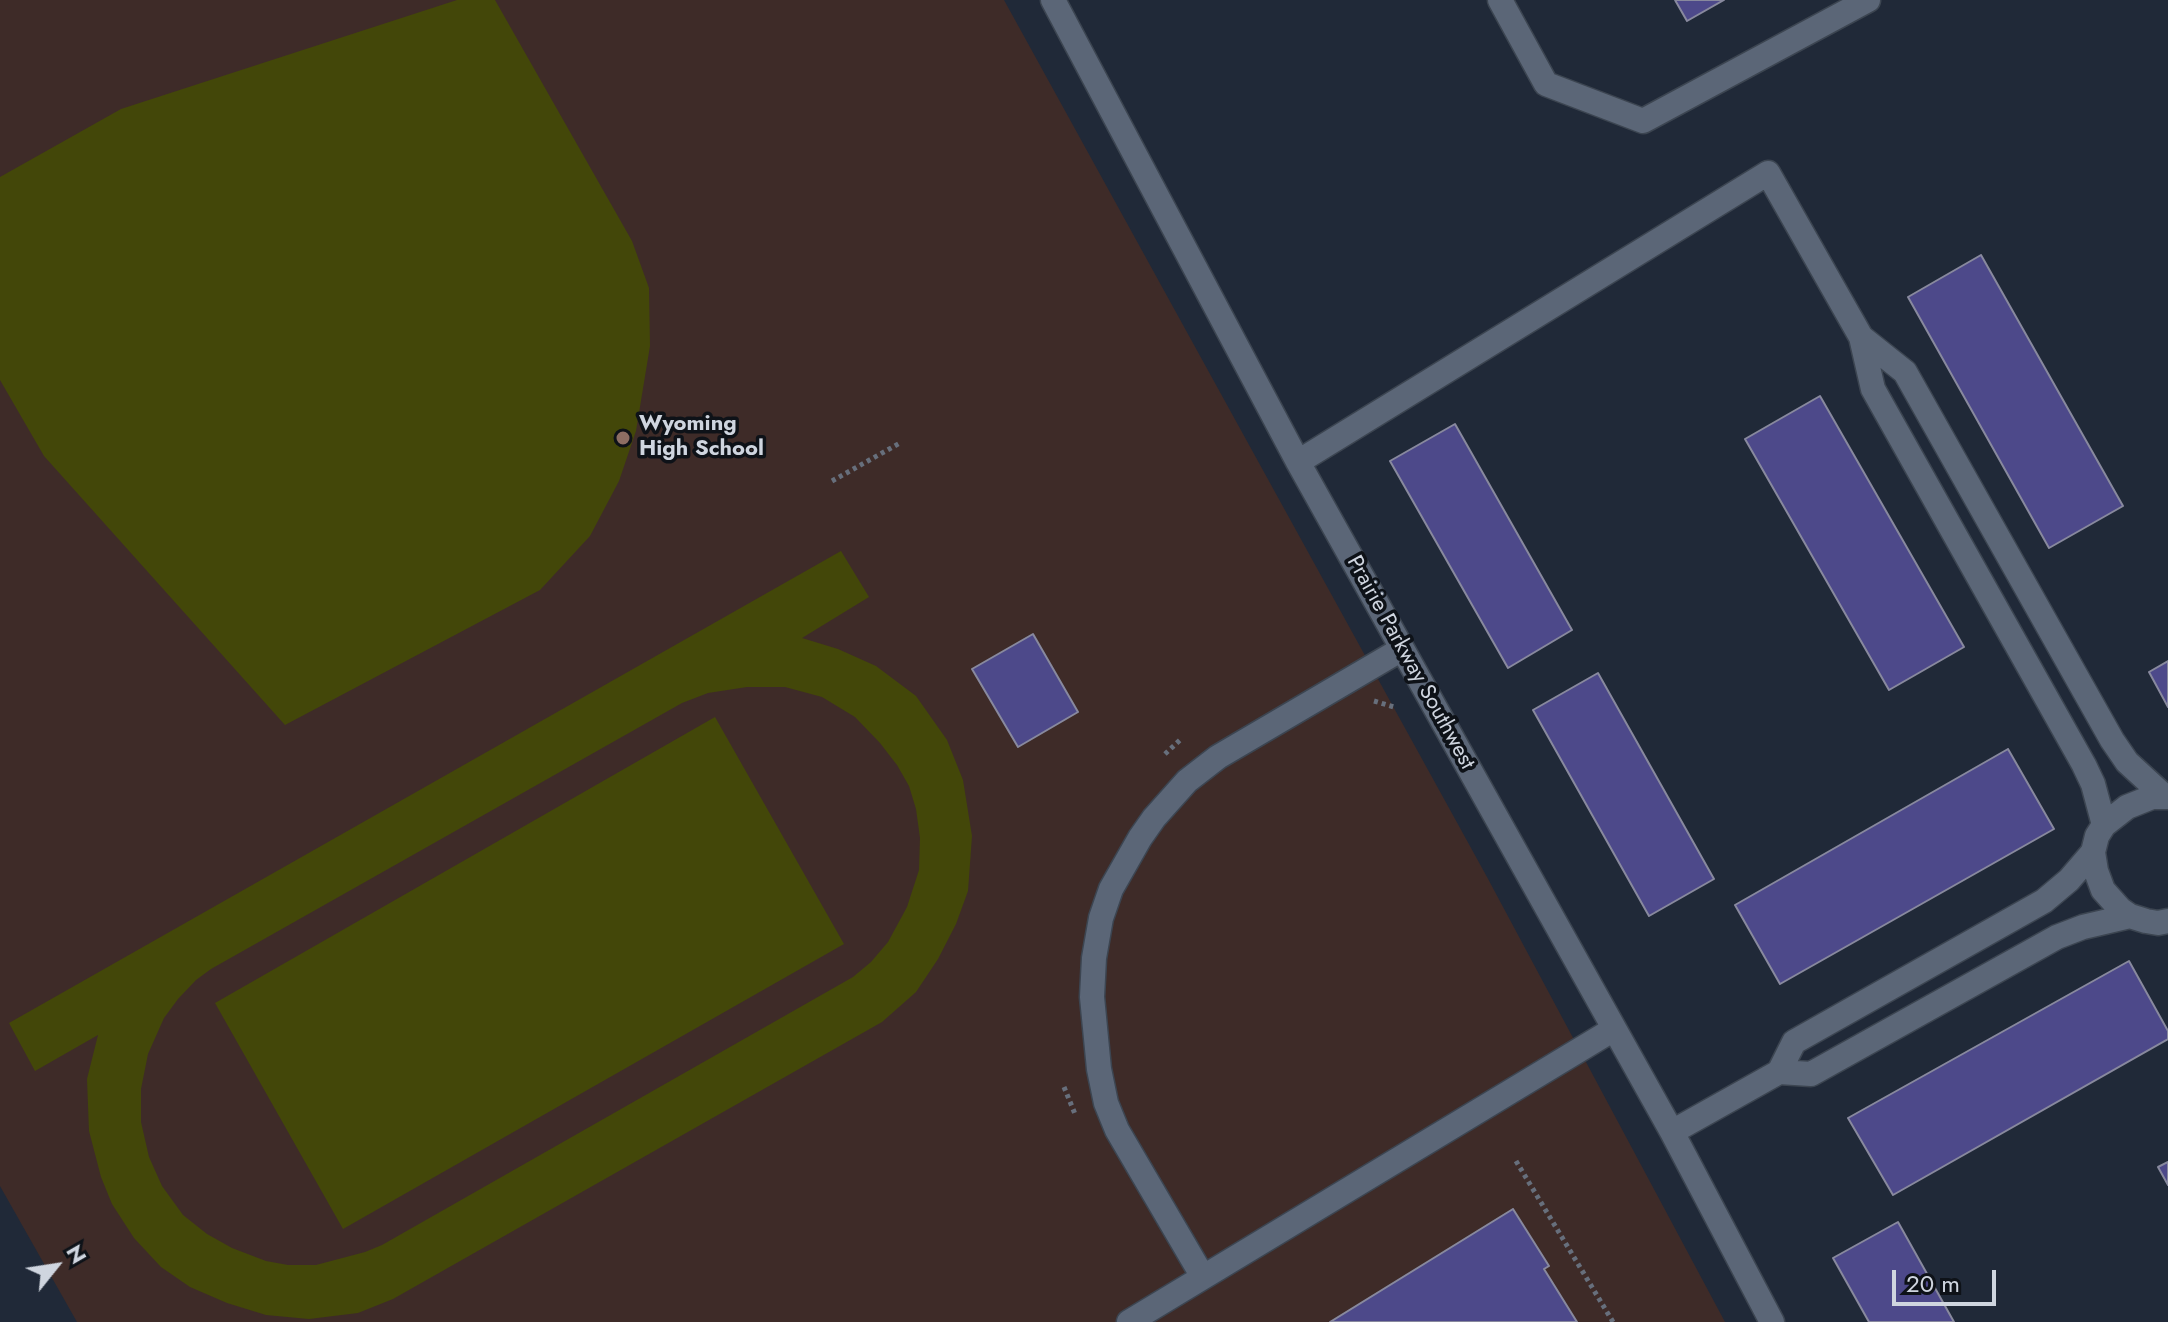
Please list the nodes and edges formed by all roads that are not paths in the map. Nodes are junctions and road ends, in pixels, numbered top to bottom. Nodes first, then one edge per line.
1 (1053, 0) edge
2 (1500, 0) edge
3 (1868, 0) edge
4 (1861, 337) junction
5 (1298, 462) junction
6 (1402, 649) junction
7 (2166, 797) edge
8 (2104, 825) junction
9 (2093, 852) junction
10 (2130, 916) junction
11 (2165, 925) edge
12 (1614, 1029) junction
13 (1779, 1072) junction
14 (1672, 1132) junction
15 (1203, 1277) junction
16 (1129, 1322) edge
17 (1772, 1322) edge

1 - 5 street, Prairie Parkway Southwest
2 - 3 street
4 - 5 street
4 - 7 street
4 - 8 street
5 - 6 street, Prairie Parkway Southwest
6 - 12 street, Prairie Parkway Southwest
6 - 15 street
7 - 8 street
8 - 9 street
9 - 10 street
9 - 13 street
10 - 11 street
10 - 13 street
12 - 14 street, Prairie Parkway Southwest
12 - 15 street
13 - 14 street
14 - 17 street, Prairie Parkway Southwest
15 - 16 street

